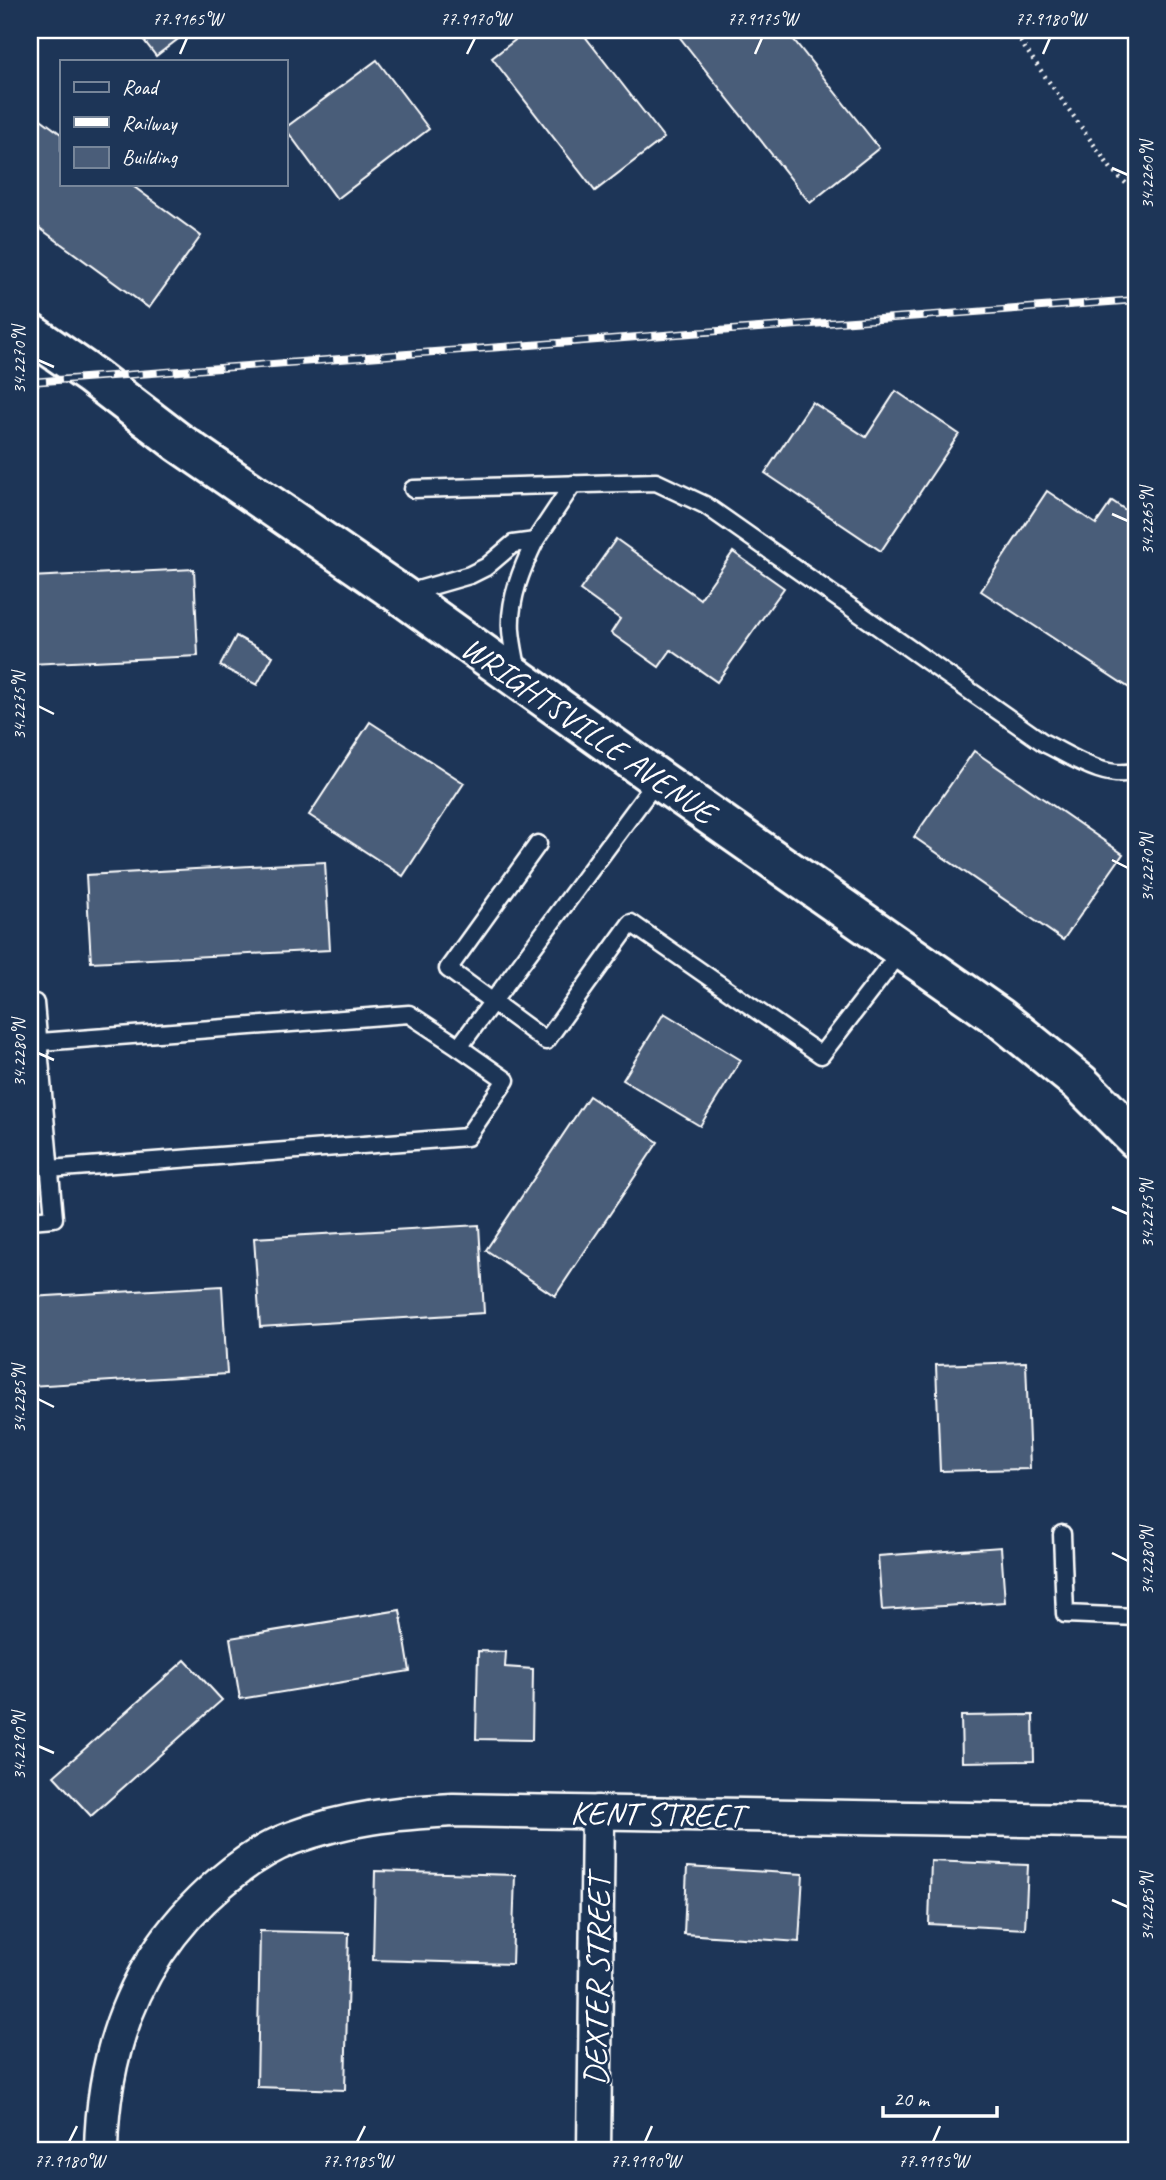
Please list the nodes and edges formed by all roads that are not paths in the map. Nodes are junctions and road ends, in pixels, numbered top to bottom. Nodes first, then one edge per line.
1 (30, 333) edge
2 (573, 484) junction
3 (413, 489) dead end
4 (534, 541) junction
5 (401, 595) junction
6 (519, 680) junction
7 (1136, 771) edge
8 (658, 779) junction
9 (538, 844) dead end
10 (902, 950) junction
11 (493, 1002) junction
12 (30, 1004) edge
13 (40, 1042) junction
14 (459, 1047) junction
15 (1136, 1139) edge
16 (50, 1169) junction
17 (30, 1220) edge
18 (1062, 1534) dead end
19 (1136, 1617) edge
20 (598, 1812) junction
21 (1136, 1822) edge
22 (101, 2150) edge
23 (594, 2150) edge

1 - 5 street, WRIGHTSVILLE AVENUE
2 - 3 lane
2 - 4 lane
2 - 7 lane
4 - 5 lane
4 - 6 lane
5 - 6 street, WRIGHTSVILLE AVENUE
6 - 8 street, WRIGHTSVILLE AVENUE
8 - 10 street, WRIGHTSVILLE AVENUE
8 - 11 lane
9 - 11 lane
10 - 11 lane
10 - 15 street, WRIGHTSVILLE AVENUE
11 - 14 lane
12 - 13 lane
13 - 14 lane
13 - 16 lane
14 - 16 lane
16 - 17 lane
18 - 19 lane
20 - 21 street, KENT STREET
20 - 22 street, KENT STREET
20 - 23 street, DEXTER STREET

